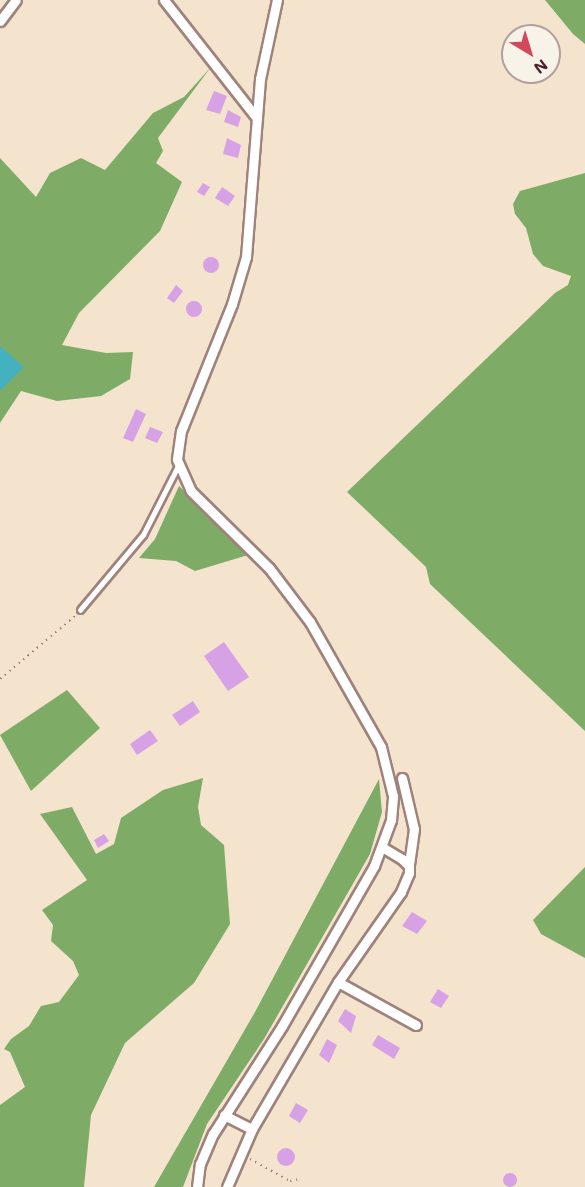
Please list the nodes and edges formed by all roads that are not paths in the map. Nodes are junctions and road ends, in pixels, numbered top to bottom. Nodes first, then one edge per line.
1 (16, 0) edge
2 (164, 0) edge
3 (277, 0) edge
4 (0, 21) edge
5 (257, 118) junction
6 (179, 464) junction
7 (80, 610) road end
8 (402, 778) dead end
9 (382, 848) junction
10 (409, 866) junction
11 (338, 982) junction
12 (416, 1025) dead end
13 (224, 1115) junction
14 (252, 1129) junction
15 (196, 1187) edge
16 (227, 1187) edge

1 - 4 street
2 - 5 street
3 - 5 street
5 - 6 street
6 - 7 lane
6 - 9 street
8 - 10 street
9 - 10 street
9 - 13 street
10 - 11 street
11 - 12 street
11 - 14 street
13 - 14 street
13 - 15 street
14 - 16 street

